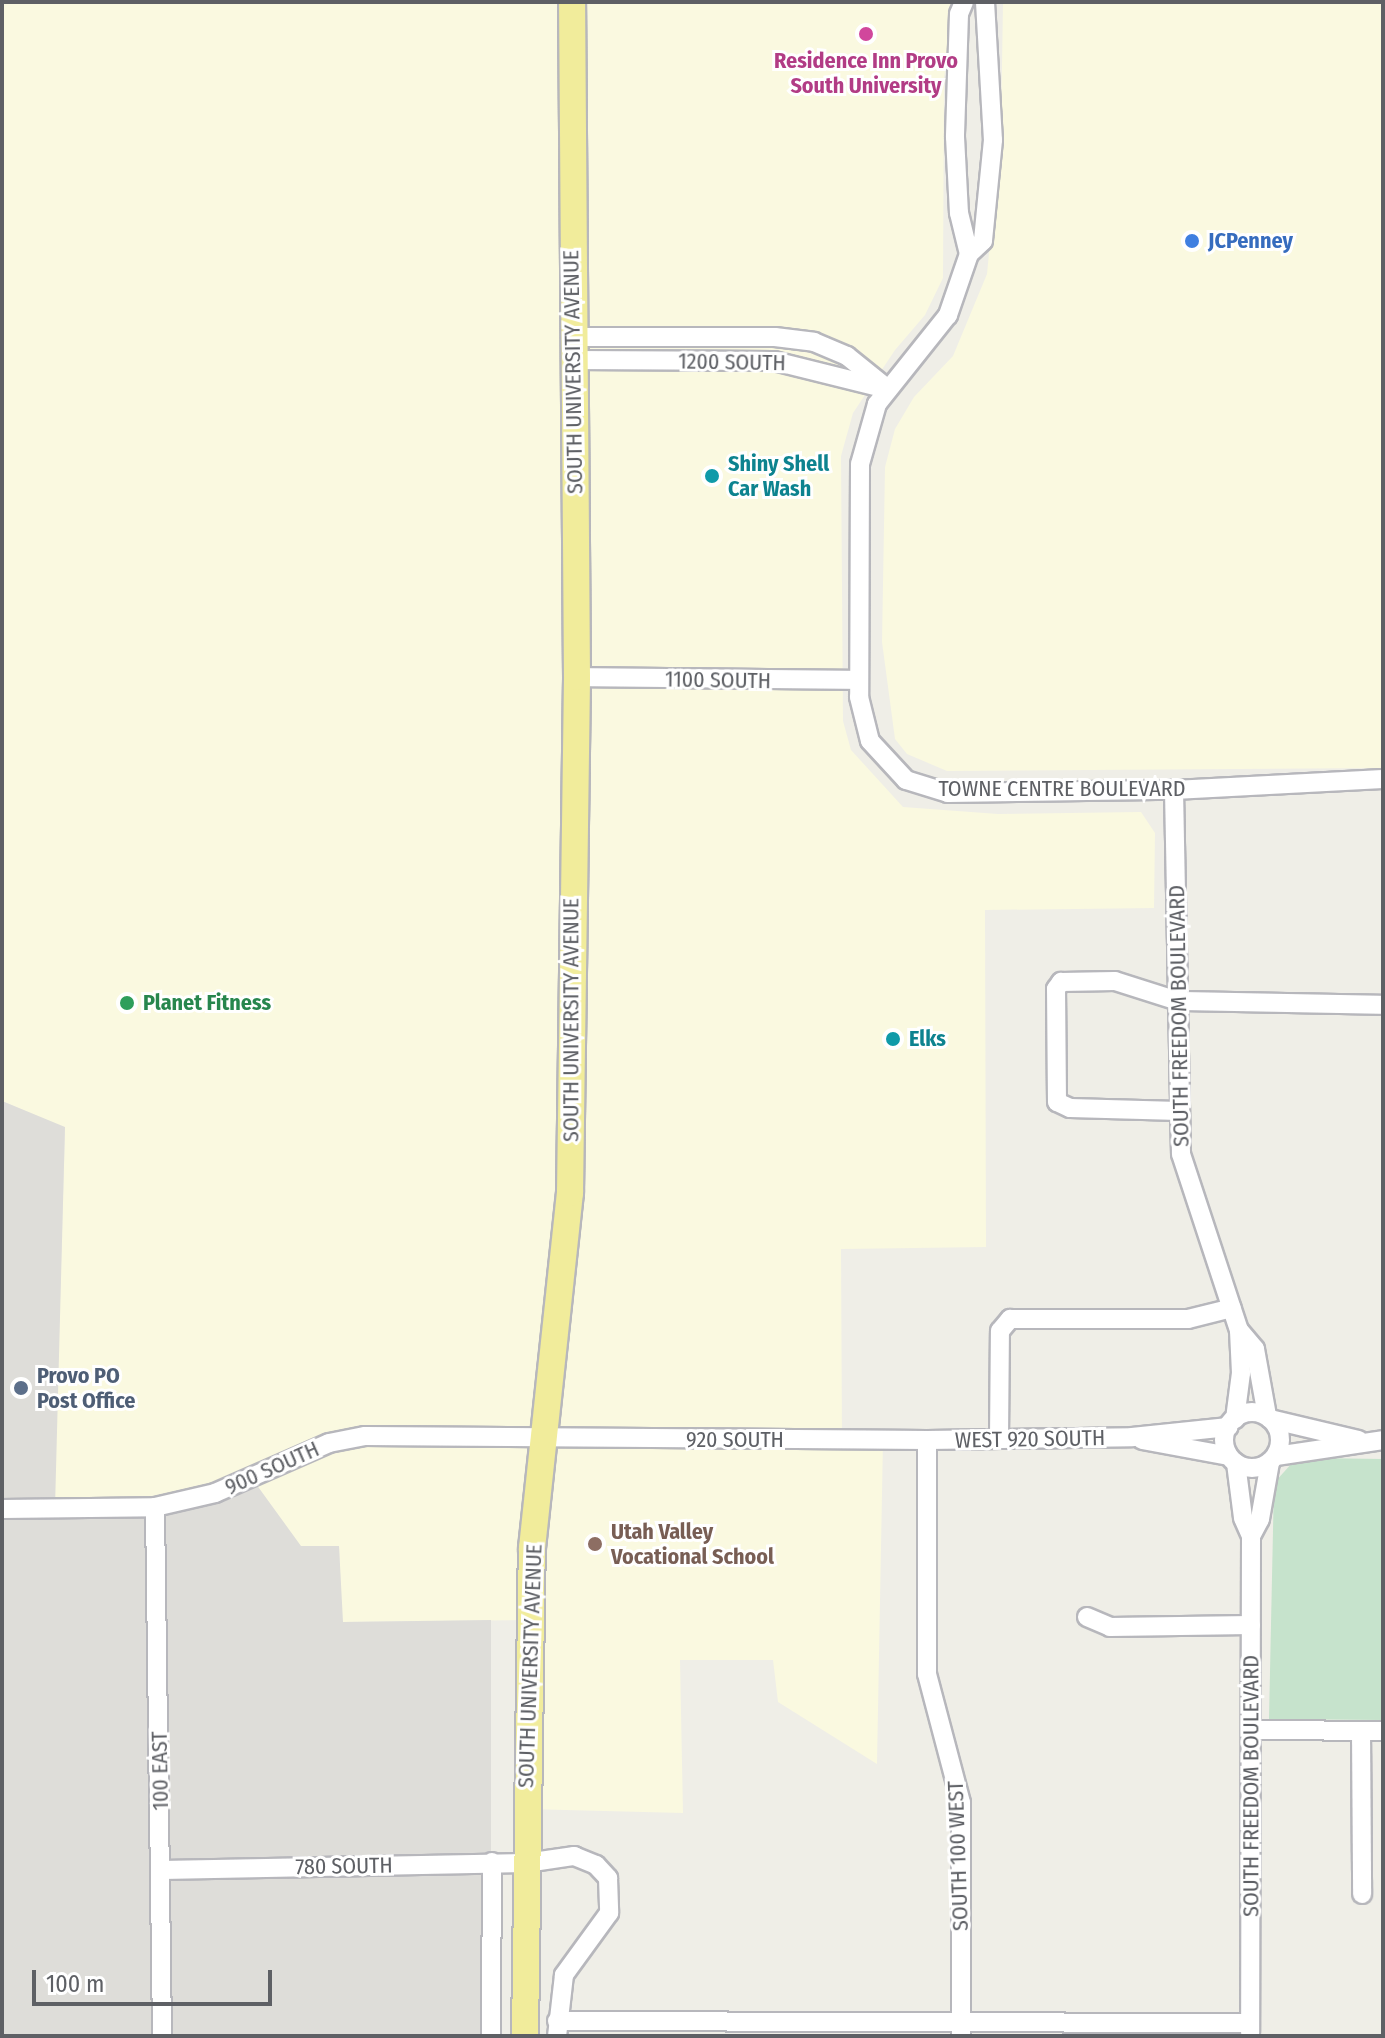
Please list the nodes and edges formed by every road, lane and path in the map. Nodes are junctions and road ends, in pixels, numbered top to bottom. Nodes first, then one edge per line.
1 (572, 2) edge
2 (964, 2) edge
3 (985, 2) edge
4 (969, 254) junction
5 (572, 349) junction
6 (888, 389) junction
7 (577, 677) junction
8 (859, 680) junction
9 (1383, 779) edge
10 (1174, 790) junction
11 (1178, 1001) junction
12 (1383, 1005) edge
13 (1179, 1111) junction
14 (1232, 1308) junction
15 (1239, 1330) junction
16 (1268, 1417) junction
17 (1231, 1423) junction
18 (1132, 1437) junction
19 (543, 1439) junction
20 (999, 1439) junction
21 (927, 1440) junction
22 (1359, 1440) junction
23 (1383, 1440) edge
24 (1232, 1459) junction
25 (1273, 1459) junction
26 (155, 1507) junction
27 (2, 1509) edge
28 (1251, 1536) junction
29 (1087, 1617) dead end
30 (1251, 1625) junction
31 (1251, 1730) junction
32 (1361, 1731) junction
33 (1383, 1731) edge
34 (492, 1862) junction
35 (526, 1863) junction
36 (162, 1870) junction
37 (1362, 1894) dead end
38 (557, 2029) edge
39 (961, 2029) edge
40 (1250, 2030) edge
41 (162, 2036) edge
42 (491, 2036) edge
43 (525, 2036) edge

1 - 5 highway, SOUTH UNIVERSITY AVENUE
2 - 4 street
3 - 4 street, TOWNE CENTRE BOULEVARD
4 - 6 street, TOWNE CENTRE BOULEVARD
5 - 6 street, 1200 SOUTH
5 - 6 street, 1200 SOUTH
5 - 7 highway, SOUTH UNIVERSITY AVENUE
6 - 8 street, TOWNE CENTRE BOULEVARD
7 - 8 street, 1100 SOUTH
7 - 19 highway, SOUTH UNIVERSITY AVENUE
8 - 10 street, TOWNE CENTRE BOULEVARD
9 - 10 street, TOWNE CENTRE BOULEVARD
10 - 11 street, SOUTH FREEDOM BOULEVARD
11 - 12 street
11 - 13 street, SOUTH FREEDOM BOULEVARD
11 - 13 street
13 - 14 street, SOUTH FREEDOM BOULEVARD
14 - 15 street, SOUTH FREEDOM BOULEVARD
14 - 20 street
15 - 16 street, SOUTH FREEDOM BOULEVARD
15 - 17 street, SOUTH FREEDOM BOULEVARD
16 - 17 street
16 - 22 street
16 - 25 street
17 - 18 street, WEST 920 SOUTH
17 - 24 street
18 - 20 street, WEST 920 SOUTH
18 - 24 street, WEST 920 SOUTH
19 - 21 street, 920 SOUTH
19 - 26 street, 900 SOUTH
19 - 35 highway, SOUTH UNIVERSITY AVENUE
20 - 21 street, WEST 920 SOUTH
21 - 39 street, SOUTH 100 WEST
22 - 23 street
22 - 25 street
24 - 25 street
24 - 28 street, SOUTH FREEDOM BOULEVARD
25 - 28 street, SOUTH FREEDOM BOULEVARD
26 - 27 street, 900 SOUTH
26 - 36 street, 100 EAST
28 - 30 street, SOUTH FREEDOM BOULEVARD
29 - 30 street
30 - 31 street, SOUTH FREEDOM BOULEVARD
31 - 32 street
31 - 40 street, SOUTH FREEDOM BOULEVARD
32 - 33 street
32 - 37 street
34 - 35 street, 780 SOUTH
34 - 36 street, 780 SOUTH
34 - 42 street
35 - 38 street, 780 SOUTH
35 - 43 highway, SOUTH UNIVERSITY AVENUE
36 - 41 street, 100 EAST
38 - 39 street
39 - 40 street

